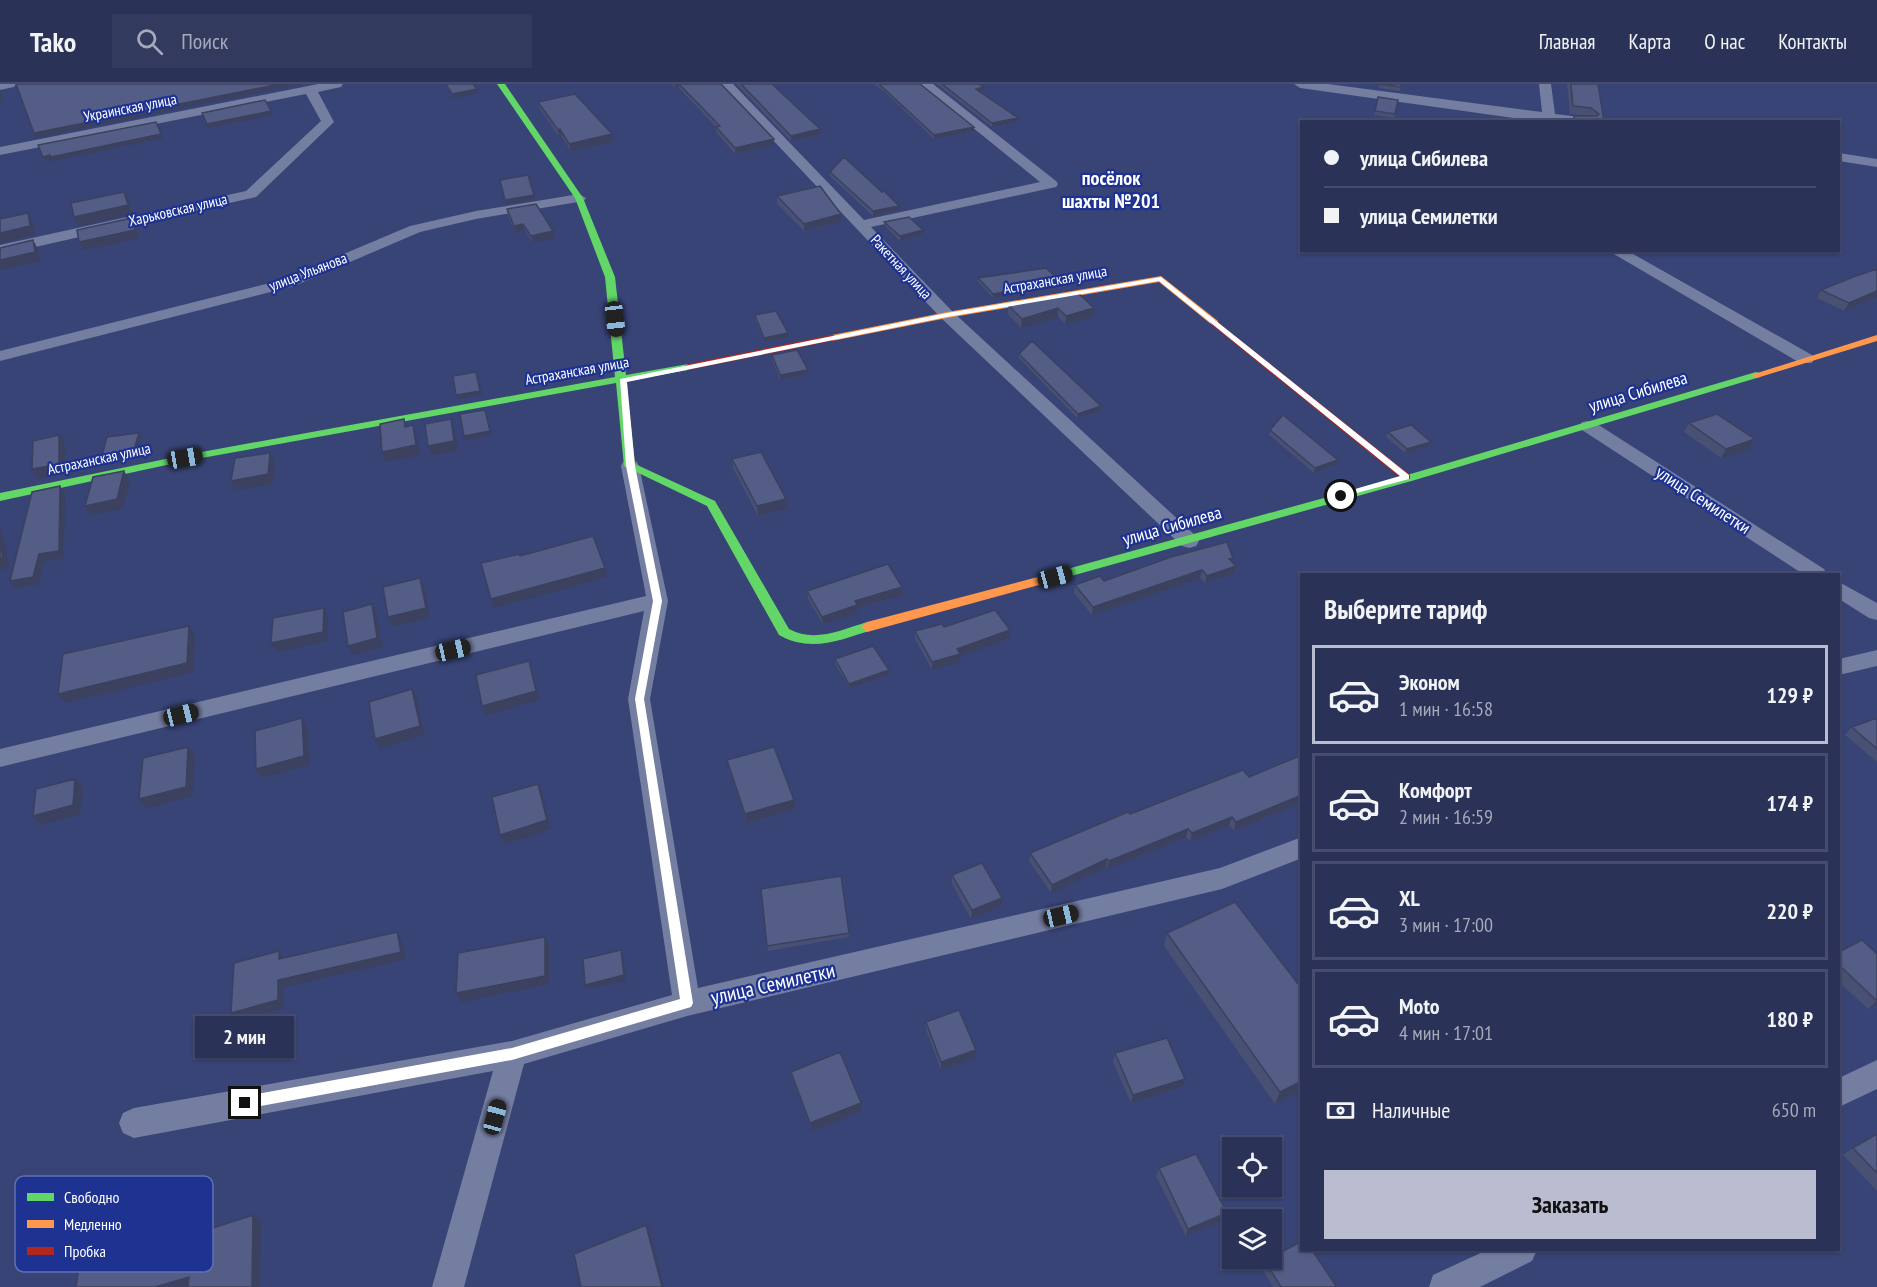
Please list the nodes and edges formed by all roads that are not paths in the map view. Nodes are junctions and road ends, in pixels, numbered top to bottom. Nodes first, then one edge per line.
1 (10, 84) edge
2 (337, 84) edge
3 (501, 84) edge
4 (726, 84) edge
5 (924, 84) edge
6 (1300, 84) edge
7 (1545, 84) edge
8 (0, 86) edge
9 (310, 89) junction
10 (1549, 119) edge
11 (0, 151) edge
12 (1840, 157) edge
13 (1877, 163) edge
14 (579, 198) junction
15 (862, 225) junction
16 (0, 250) edge
17 (1618, 252) edge
18 (947, 315) junction
19 (1877, 338) edge
20 (0, 356) edge
21 (1806, 359) junction
22 (623, 380) junction
23 (1588, 426) junction
24 (630, 466) junction
25 (1406, 477) junction
26 (0, 497) edge
27 (1189, 541) junction
28 (1815, 573) edge
29 (1840, 590) edge
30 (657, 601) junction
31 (1877, 613) edge
32 (1877, 658) edge
33 (1840, 667) edge
34 (0, 758) edge
35 (1300, 849) edge
36 (687, 1003) junction
37 (512, 1054) junction
38 (1877, 1074) edge
39 (1840, 1092) edge
40 (134, 1123) dead end
41 (1519, 1251) edge
42 (448, 1287) edge
43 (1445, 1287) edge

1 - 8 street
2 - 9 street, Украинская улица
3 - 14 street
4 - 15 street, Ракетная улица
5 - 15 street
6 - 10 street
7 - 10 street
9 - 11 street, Украинская улица
9 - 16 street, Харьковская улица
12 - 13 street
14 - 20 street, улица Ульянова
14 - 22 street
15 - 18 street, Ракетная улица
17 - 21 street
18 - 22 street, Астраханская улица
18 - 25 street, Астраханская улица
18 - 27 street, Ракетная улица
19 - 21 street, улица Сибилева
21 - 23 street, улица Сибилева
22 - 24 street
22 - 26 street, Астраханская улица
23 - 25 street, улица Сибилева
23 - 28 street, улица Семилетки
24 - 27 street, улица Сибилева
24 - 30 street
25 - 27 street, улица Сибилева
29 - 31 street
30 - 34 street
30 - 36 street
32 - 33 street
35 - 36 street, улица Семилетки
36 - 37 street, улица Семилетки
37 - 40 street, улица Семилетки
37 - 42 street
38 - 39 street
41 - 43 street

